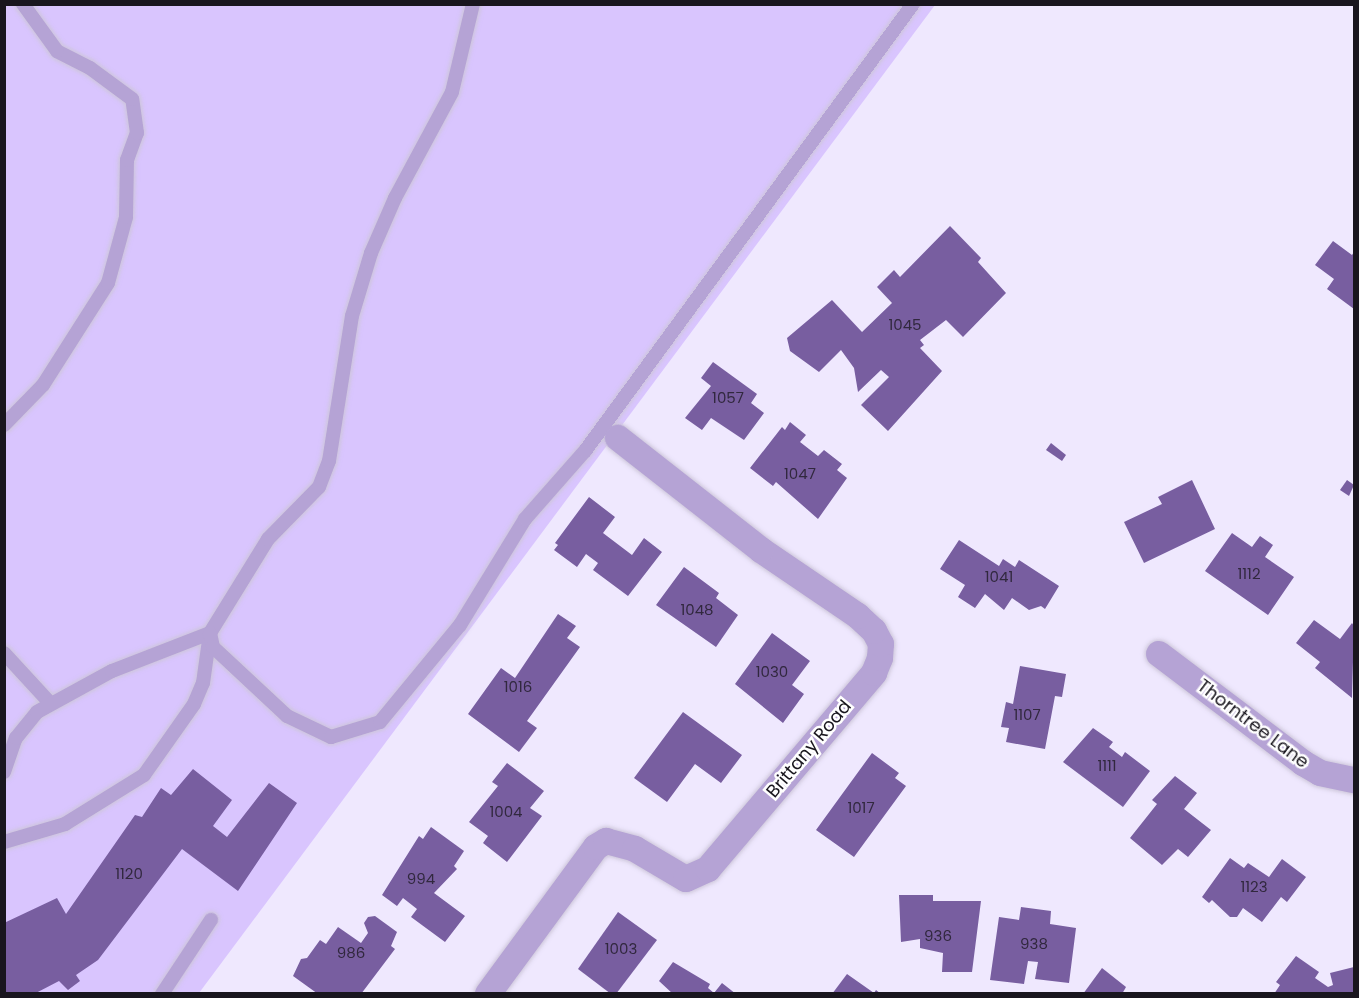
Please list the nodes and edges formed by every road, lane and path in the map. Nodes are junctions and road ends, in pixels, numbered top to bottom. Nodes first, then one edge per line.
1 (23, 4) edge
2 (473, 4) edge
3 (913, 4) edge
4 (4, 425) edge
5 (618, 438) dead end
6 (210, 633) junction
7 (4, 653) edge
8 (1159, 654) dead end
9 (50, 703) junction
10 (4, 772) edge
11 (1354, 780) edge
12 (4, 842) edge
13 (211, 920) dead end
14 (162, 993) edge
15 (488, 993) edge

1 - 4 lane
2 - 6 lane
3 - 6 lane
5 - 15 street, Brittany Road
6 - 9 lane
6 - 12 lane
7 - 9 lane
8 - 11 street, Thorntree Lane
9 - 10 lane
13 - 14 lane

